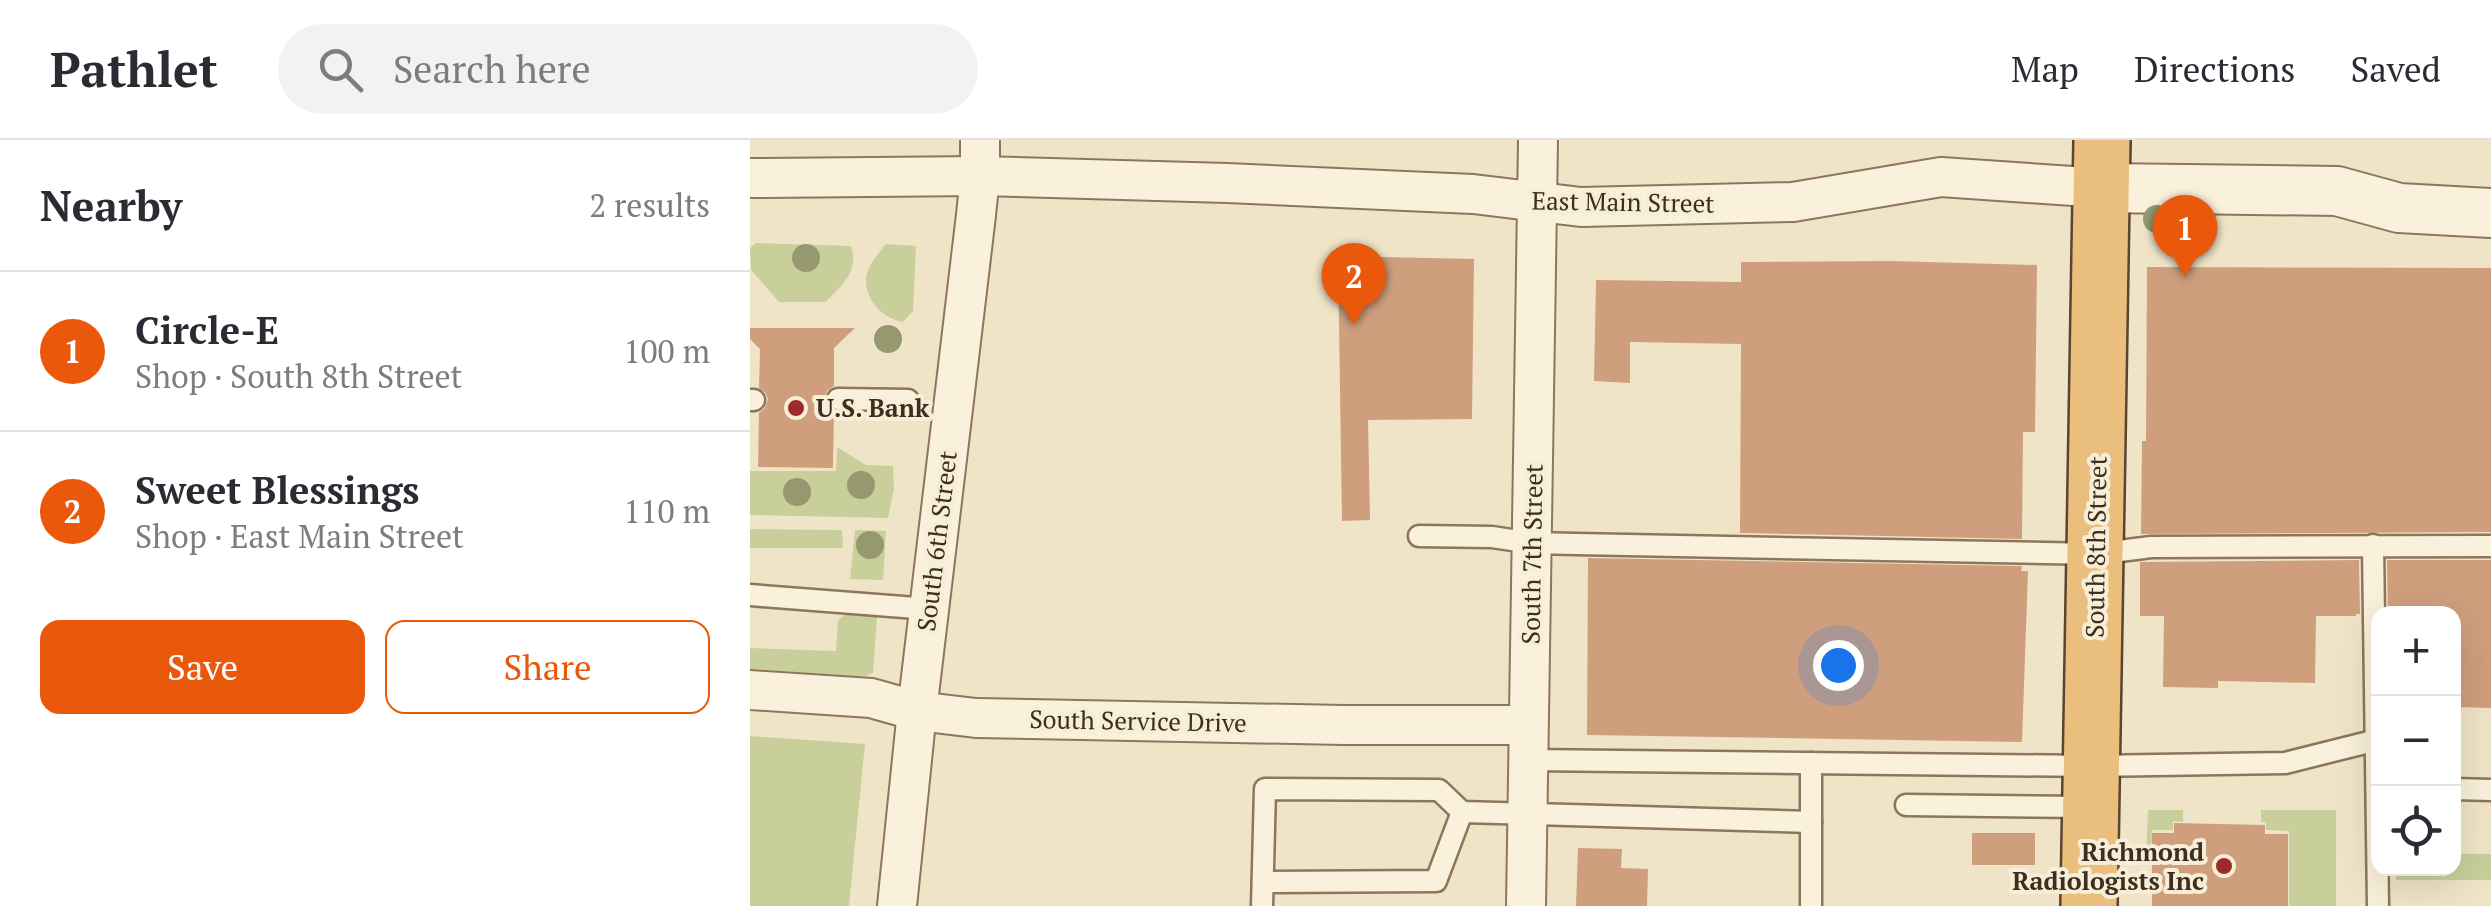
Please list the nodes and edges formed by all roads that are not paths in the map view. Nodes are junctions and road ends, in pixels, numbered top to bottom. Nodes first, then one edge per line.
1 (1538, 140) edge
2 (980, 158) edge
3 (2102, 164) edge
4 (750, 178) edge
5 (1538, 202) junction
6 (2491, 214) edge
7 (838, 400) dead end
8 (908, 400) dead end
9 (1419, 536) dead end
10 (1532, 543) junction
11 (2373, 546) junction
12 (2491, 546) edge
13 (2096, 554) junction
14 (750, 595) edge
15 (929, 610) junction
16 (750, 690) edge
17 (2375, 696) edge
18 (917, 711) junction
19 (2371, 741) edge
20 (1528, 742) junction
21 (1812, 763) junction
22 (2092, 787) junction
23 (2461, 789) edge
24 (2491, 790) edge
25 (1906, 805) dead end
26 (1462, 812) junction
27 (1528, 815) junction
28 (1812, 822) junction
29 (2378, 876) edge
30 (1263, 882) junction
31 (897, 906) edge
32 (1262, 906) edge
33 (1526, 906) edge
34 (1811, 906) edge
35 (2089, 906) edge
36 (2378, 906) edge

1 - 5 street, South 7th Street
2 - 4 street, East Main Street
2 - 5 street, East Main Street
2 - 15 street, South 6th Street
3 - 5 street, East Main Street
3 - 6 street, East Main Street
3 - 13 highway, South 8th Street
5 - 10 street, South 7th Street
7 - 8 lane
9 - 10 lane
10 - 13 lane
10 - 20 street, South 7th Street
11 - 12 lane
11 - 13 lane
11 - 17 lane
13 - 22 highway, South 8th Street
14 - 15 lane
15 - 18 street, South 6th Street
16 - 18 street, South Service Drive
18 - 20 street, South Service Drive
18 - 31 street, South 6th Street
19 - 22 lane
20 - 21 lane
20 - 27 street, South 7th Street
21 - 22 lane
21 - 28 lane
22 - 25 lane
22 - 35 highway, South 8th Street
23 - 24 lane
26 - 27 lane
26 - 30 lane
26 - 30 lane
27 - 28 lane
27 - 33 street, South 7th Street
28 - 34 lane
29 - 36 lane
30 - 32 lane

